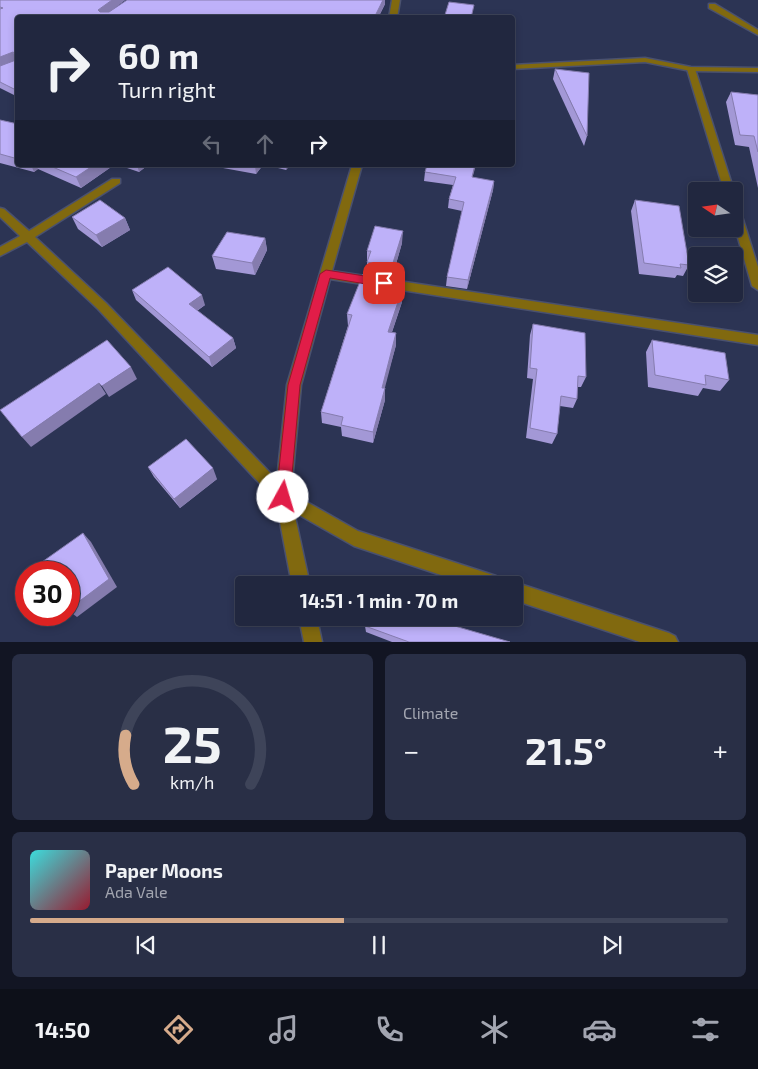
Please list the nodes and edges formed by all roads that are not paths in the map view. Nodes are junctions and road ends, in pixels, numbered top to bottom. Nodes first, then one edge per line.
1 (396, 0) edge
2 (712, 6) dead end
3 (394, 15) edge
4 (758, 33) edge
5 (515, 67) edge
6 (691, 69) junction
7 (758, 70) edge
8 (356, 167) edge
9 (116, 181) dead end
10 (726, 182) edge
11 (0, 211) edge
12 (28, 237) junction
13 (743, 237) edge
14 (0, 252) edge
15 (326, 274) junction
16 (758, 286) edge
17 (758, 340) edge
18 (283, 497) junction
19 (299, 576) edge
20 (469, 576) edge
21 (523, 594) edge
22 (310, 626) edge
23 (313, 642) edge
24 (669, 642) edge

1 - 3 street
2 - 4 street
5 - 6 street
6 - 7 street
6 - 10 street
8 - 15 street
9 - 12 street
11 - 12 street
12 - 14 street
12 - 18 street
13 - 16 street
15 - 17 street
15 - 18 street
18 - 19 street
18 - 20 street
21 - 24 street
22 - 23 street

